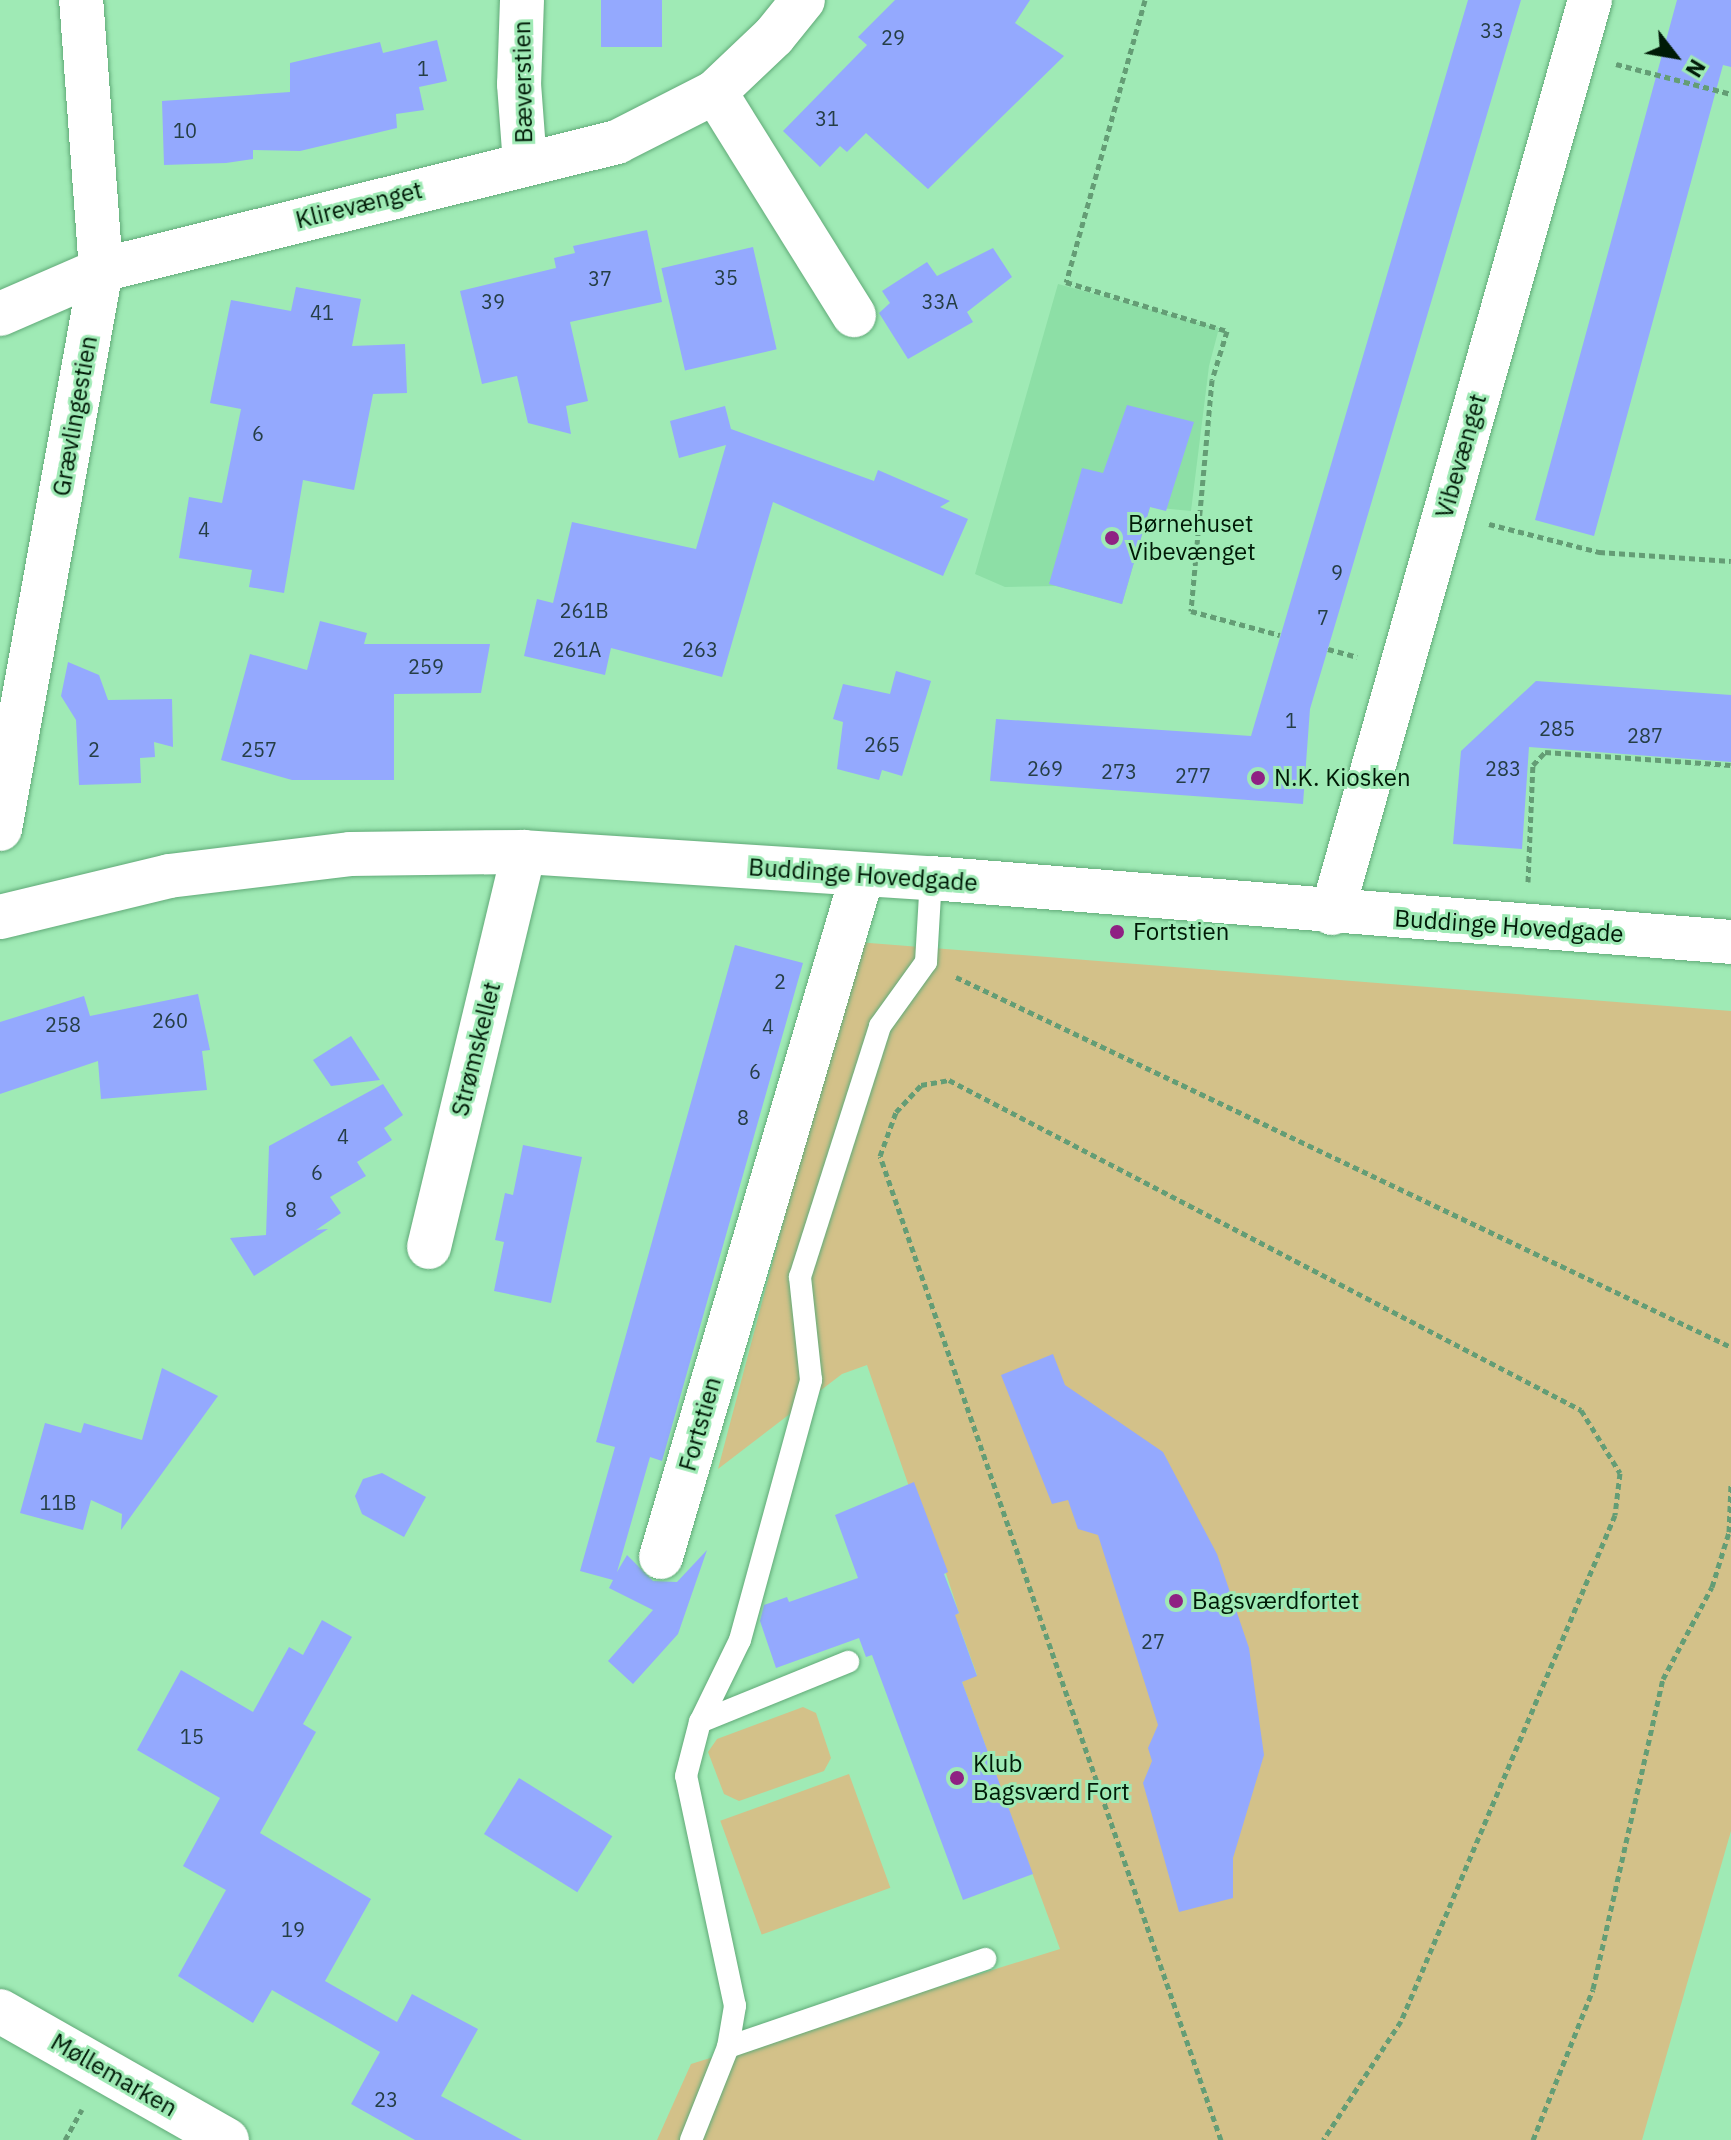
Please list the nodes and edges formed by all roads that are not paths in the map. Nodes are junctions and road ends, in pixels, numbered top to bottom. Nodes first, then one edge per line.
1 (81, 0) edge
2 (522, 0) edge
3 (803, 0) edge
4 (1590, 0) edge
5 (715, 92) junction
6 (525, 164) junction
7 (101, 270) junction
8 (0, 314) edge
9 (854, 315) dead end
10 (0, 829) edge
11 (524, 852) junction
12 (862, 876) junction
13 (931, 878) junction
14 (1332, 913) junction
15 (0, 917) edge
16 (1731, 942) edge
17 (429, 1247) dead end
18 (661, 1557) dead end
19 (848, 1662) dead end
20 (700, 1722) junction
21 (985, 1959) dead end
22 (0, 2011) edge
23 (728, 2047) junction
24 (227, 2140) edge
25 (691, 2140) edge

1 - 7 street, Grævlingestien
2 - 6 street, Bæverstien
3 - 5 street, Klirevænget
4 - 14 street, Vibevænget
5 - 6 street, Klirevænget
5 - 9 street
6 - 7 street, Klirevænget
7 - 8 street, Klirevænget
7 - 10 street, Grævlingestien
11 - 12 street, Buddinge Hovedgade
11 - 15 street, Buddinge Hovedgade
11 - 17 street, Strømskellet
12 - 13 street, Buddinge Hovedgade
12 - 18 street, Fortstien
13 - 14 street, Buddinge Hovedgade
13 - 20 lane
14 - 16 street, Buddinge Hovedgade
19 - 20 lane
20 - 23 lane
21 - 23 lane
22 - 24 street, Møllemarken
23 - 25 lane

